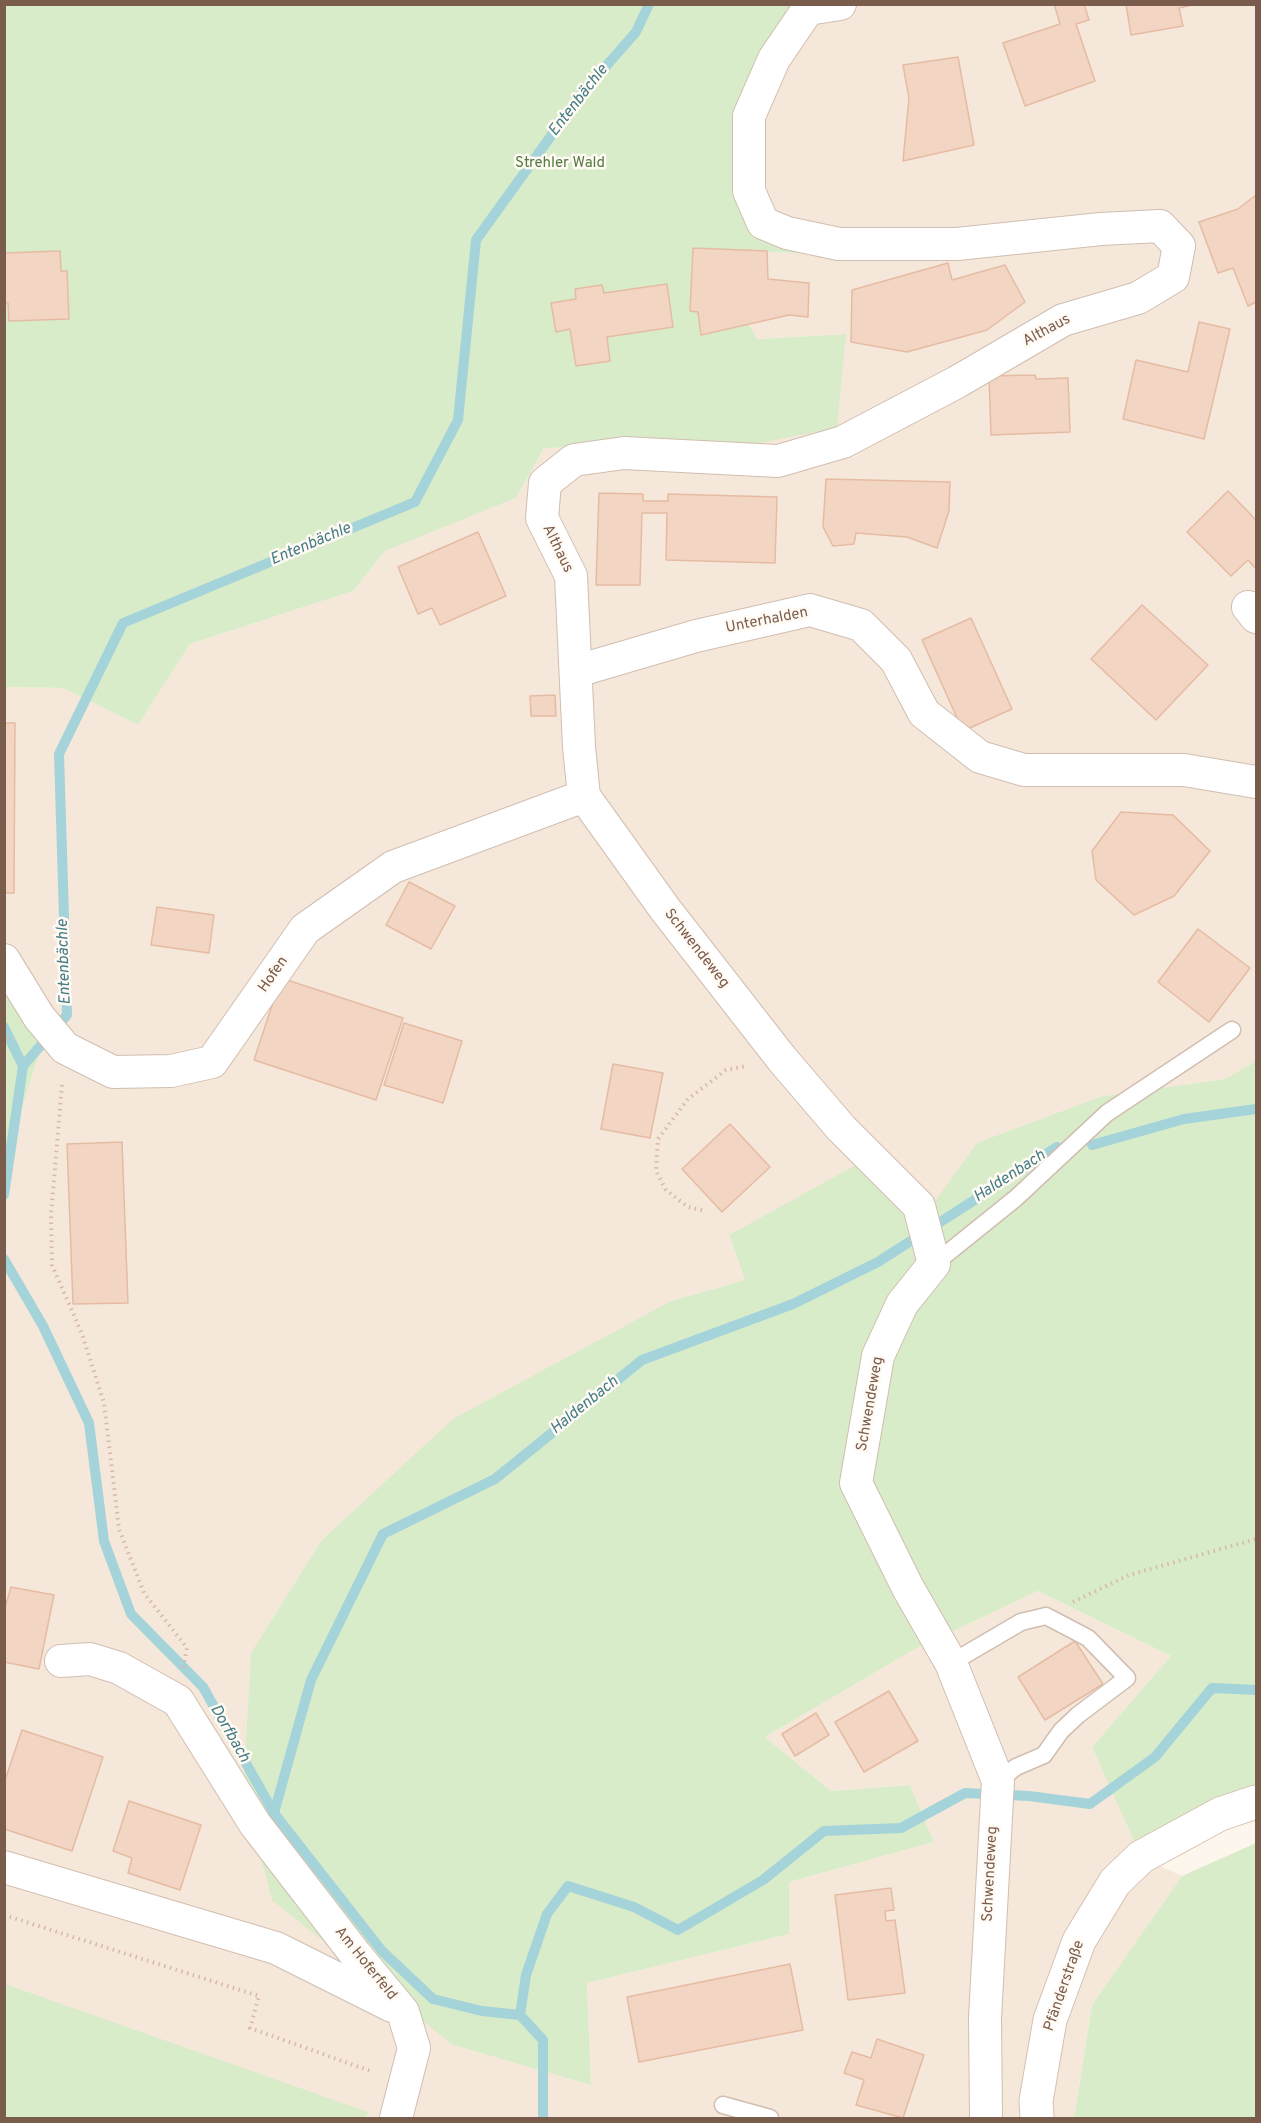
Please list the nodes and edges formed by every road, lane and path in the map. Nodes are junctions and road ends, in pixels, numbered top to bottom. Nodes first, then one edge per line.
1 (840, 4) edge
2 (577, 671) junction
3 (1256, 782) edge
4 (584, 796) junction
5 (4, 960) edge
6 (1232, 1029) dead end
7 (65, 1048) junction
8 (782, 1059) junction
9 (702, 1210) dead end
10 (934, 1264) junction
11 (1257, 1539) edge
12 (1046, 1616) junction
13 (187, 1648) dead end
14 (61, 1660) dead end
15 (951, 1663) junction
16 (997, 1795) junction
17 (1257, 1802) edge
18 (4, 1867) edge
19 (4, 1915) edge
20 (404, 2012) junction
21 (405, 2084) junction
22 (723, 2105) dead end
23 (396, 2118) edge
24 (770, 2118) edge
25 (986, 2118) edge
26 (1037, 2118) edge

1 - 2 street, Althaus
2 - 3 street, Unterhalden
2 - 4 street, Althaus
4 - 7 street, Hofen
4 - 8 street, Schwendeweg
5 - 7 street, Hofen
6 - 10 lane
7 - 13 path
8 - 9 path
8 - 10 street, Schwendeweg
10 - 15 street, Schwendeweg
11 - 12 path
12 - 15 lane
12 - 16 lane
14 - 20 street, Am Hoferfeld
15 - 16 street, Schwendeweg
16 - 25 street, Schwendeweg
17 - 26 street, Pfänderstraße
18 - 20 street, Am Hoferfeld
19 - 21 path
20 - 21 street
21 - 23 street
22 - 24 lane

